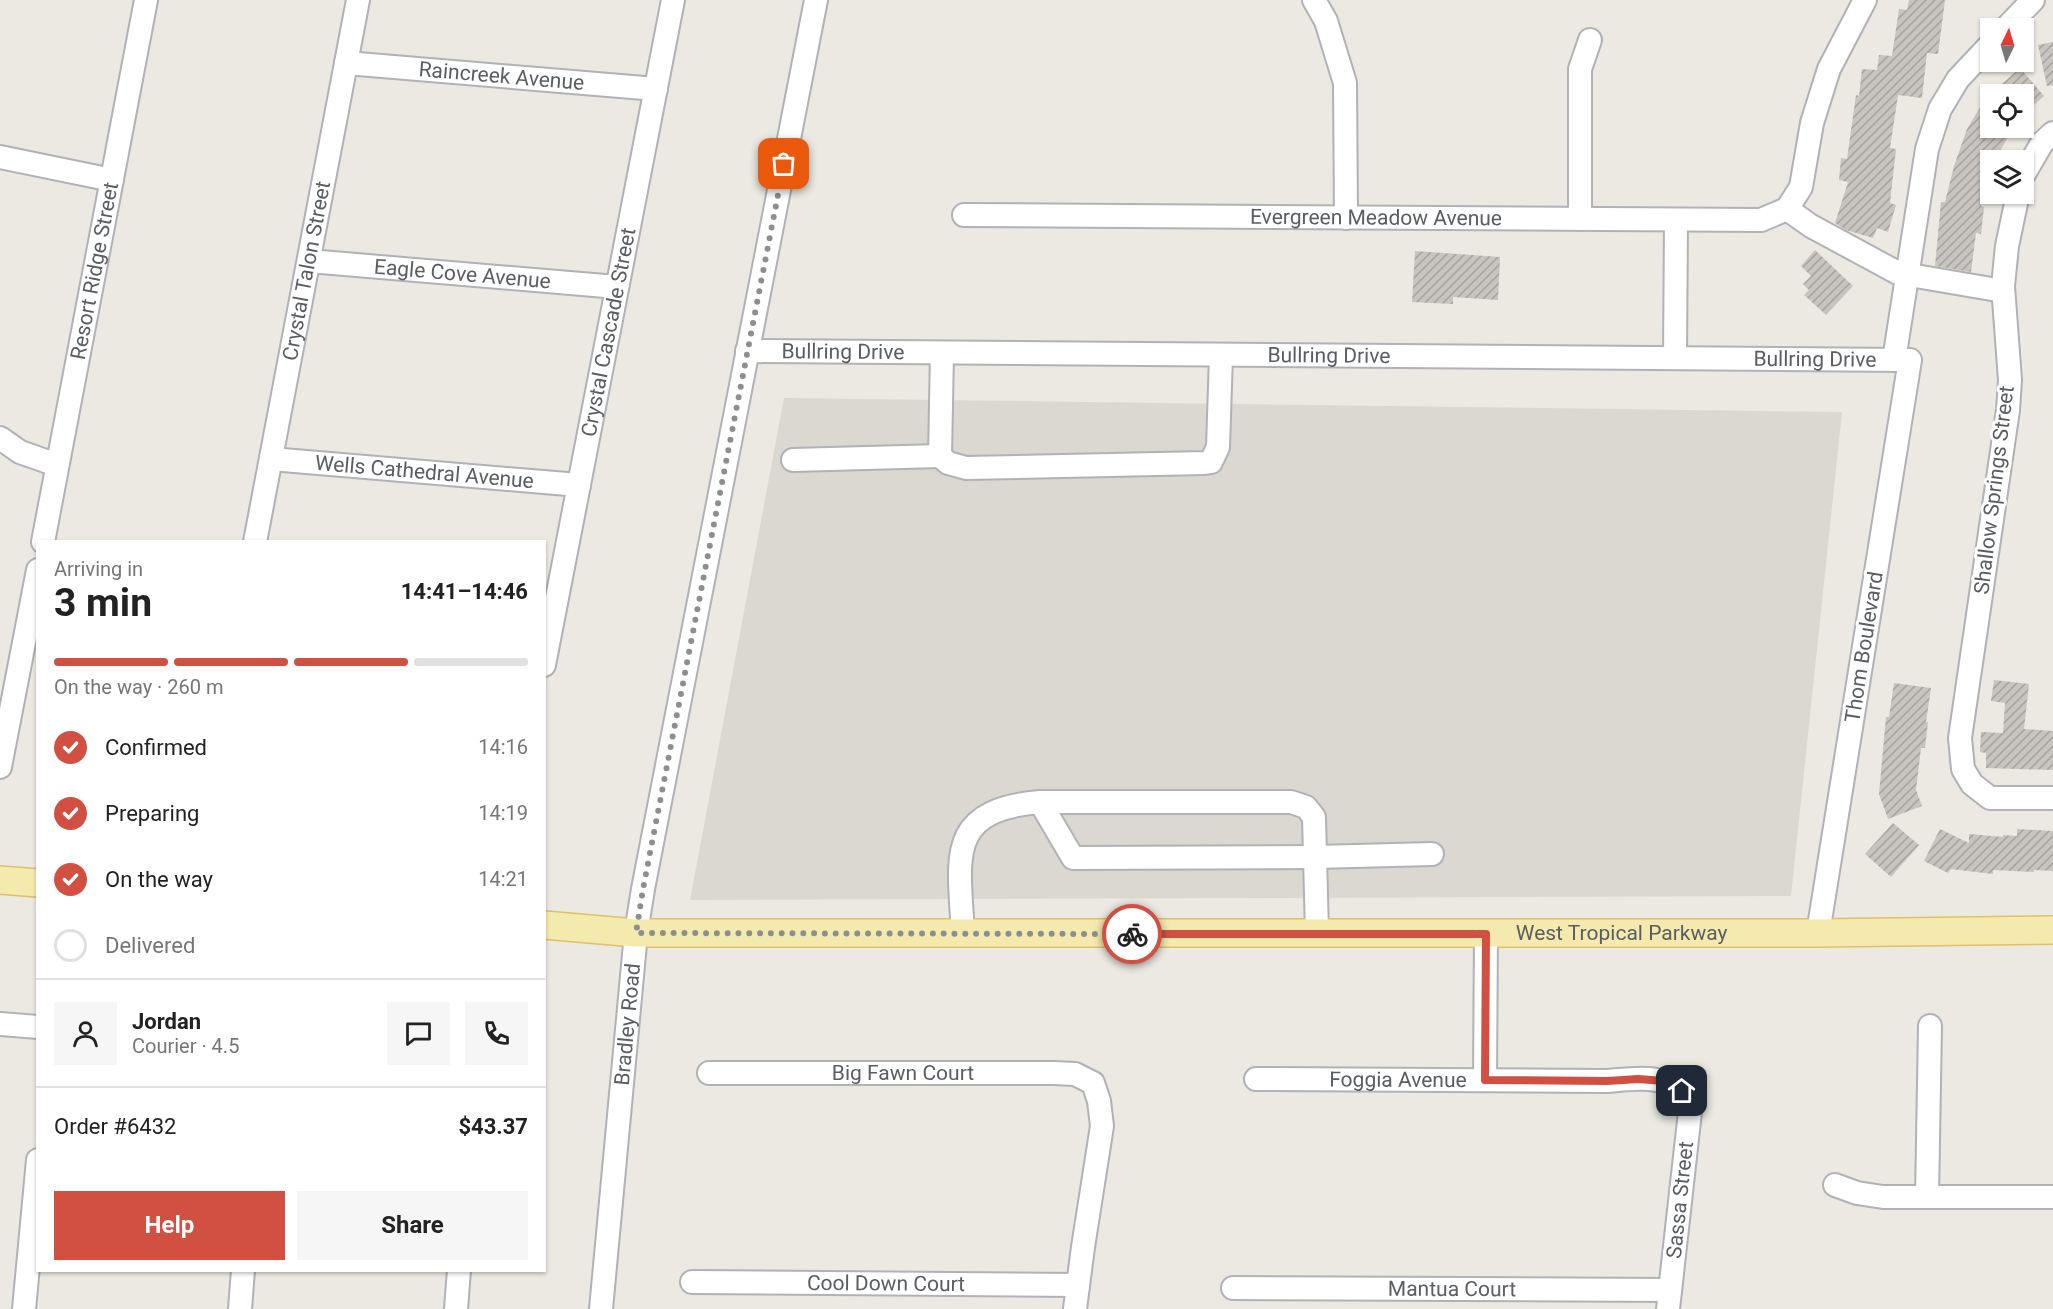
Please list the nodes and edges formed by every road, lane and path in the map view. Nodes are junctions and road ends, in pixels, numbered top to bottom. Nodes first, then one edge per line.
1 (146, 0) edge
2 (358, 0) edge
3 (673, 0) edge
4 (816, 0) edge
5 (1314, 0) edge
6 (1865, 0) edge
7 (2033, 0) edge
8 (2016, 18) edge
9 (1590, 40) dead end
10 (1980, 56) edge
11 (346, 63) junction
12 (656, 89) junction
13 (2053, 133) edge
14 (2034, 157) edge
15 (0, 158) edge
16 (112, 180) junction
17 (2016, 204) edge
18 (1787, 210) junction
19 (964, 215) dead end
20 (1346, 218) junction
21 (1580, 219) junction
22 (1676, 220) junction
23 (309, 261) junction
24 (1907, 275) junction
25 (617, 287) junction
26 (2003, 291) junction
27 (747, 351) junction
28 (942, 353) junction
29 (1221, 356) junction
30 (1675, 358) junction
31 (1902, 360) junction
32 (0, 438) edge
33 (940, 456) junction
34 (271, 459) junction
35 (793, 460) dead end
36 (57, 465) junction
37 (579, 485) junction
38 (43, 540) edge
39 (255, 540) edge
40 (36, 578) edge
41 (546, 655) edge
42 (8, 684) edge
43 (0, 767) edge
44 (2053, 798) edge
45 (1040, 802) junction
46 (1431, 854) dead end
47 (1316, 857) junction
48 (0, 880) edge
49 (36, 883) edge
50 (546, 925) edge
51 (2053, 930) edge
52 (636, 933) junction
53 (1818, 933) junction
54 (963, 934) junction
55 (1317, 934) junction
56 (1486, 934) junction
57 (0, 1024) edge
58 (1930, 1026) dead end
59 (36, 1027) edge
60 (709, 1073) dead end
61 (1256, 1079) dead end
62 (1485, 1080) junction
63 (1682, 1091) joint
64 (36, 1181) edge
65 (1835, 1185) dead end
66 (1927, 1197) junction
67 (2053, 1197) edge
68 (243, 1272) edge
69 (459, 1272) edge
70 (692, 1282) dead end
71 (1078, 1285) junction
72 (1233, 1288) dead end
73 (1669, 1300) edge
74 (24, 1309) edge
75 (240, 1309) edge
76 (456, 1309) edge
77 (601, 1309) edge
78 (1076, 1309) edge

1 - 16 street, Resort Ridge Street
2 - 11 street, Crystal Talon Street
3 - 12 street, Crystal Cascade Street
4 - 27 street, Bradley Road
5 - 20 street
6 - 18 street
7 - 8 street
9 - 21 street
10 - 24 street, Thom Boulevard
11 - 12 street, Raincreek Avenue
11 - 23 street, Crystal Talon Street
12 - 25 street, Crystal Cascade Street
13 - 14 street
15 - 16 street
16 - 36 street, Resort Ridge Street
17 - 26 street, Shallow Springs Street
18 - 22 street, Evergreen Meadow Avenue
18 - 24 street
19 - 20 street, Evergreen Meadow Avenue
20 - 21 street, Evergreen Meadow Avenue
21 - 22 street, Evergreen Meadow Avenue
22 - 30 street
23 - 25 street, Eagle Cove Avenue
23 - 34 street, Crystal Talon Street
24 - 26 street
24 - 31 street, Thom Boulevard
25 - 37 street, Crystal Cascade Street
26 - 44 street, Shallow Springs Street
27 - 28 street, Bullring Drive
27 - 52 street, Bradley Road
28 - 29 street, Bullring Drive
28 - 33 street
29 - 30 street, Bullring Drive
29 - 33 street
30 - 31 street, Bullring Drive
31 - 53 street, Thom Boulevard
32 - 36 street
33 - 35 street
34 - 37 street, Wells Cathedral Avenue
34 - 39 street, Crystal Talon Street
36 - 38 street, Resort Ridge Street
37 - 41 street, Crystal Cascade Street
40 - 42 street
42 - 43 street
45 - 47 street
45 - 47 street
45 - 54 street
46 - 47 street
47 - 55 street
48 - 49 main road
50 - 52 main road, West Tropical Parkway
51 - 53 main road, West Tropical Parkway
52 - 54 main road, West Tropical Parkway
52 - 77 street, Bradley Road
53 - 56 main road, West Tropical Parkway
54 - 55 main road, West Tropical Parkway
55 - 56 main road, West Tropical Parkway
56 - 62 street
57 - 59 street
58 - 66 street
60 - 71 street, Big Fawn Court
61 - 62 street, Foggia Avenue
62 - 63 street, Foggia Avenue
63 - 73 street, Sassa Street
64 - 74 street
65 - 66 street
66 - 67 street
68 - 75 street
69 - 76 street
70 - 71 street, Cool Down Court
71 - 78 street
72 - 73 street, Mantua Court

